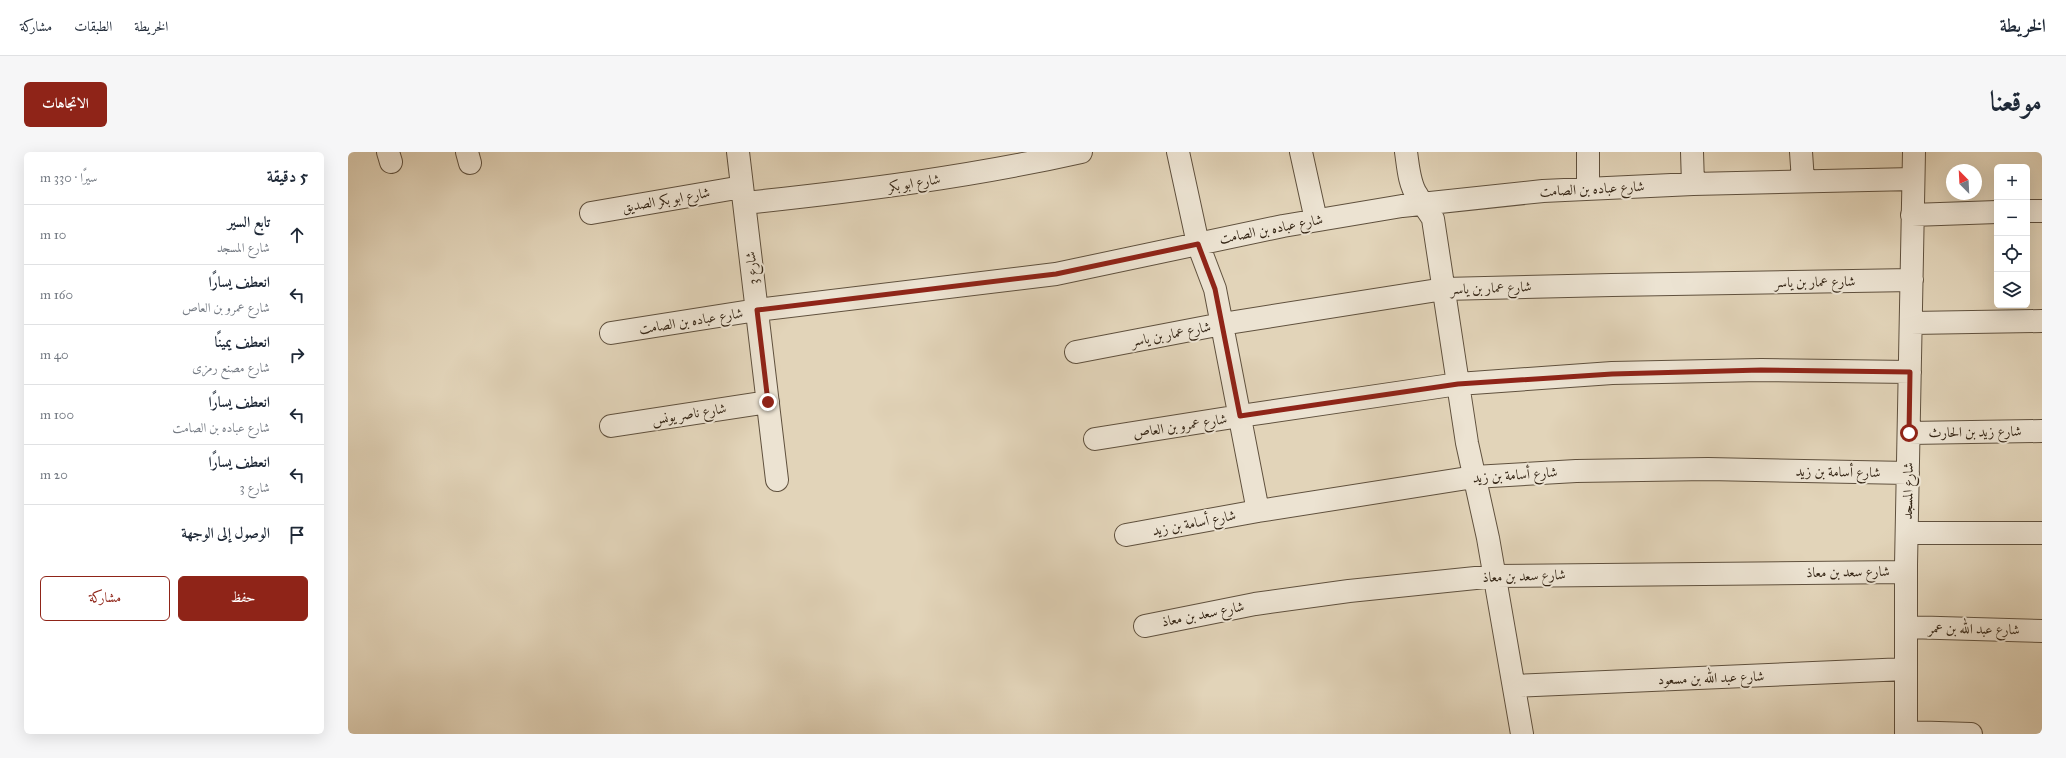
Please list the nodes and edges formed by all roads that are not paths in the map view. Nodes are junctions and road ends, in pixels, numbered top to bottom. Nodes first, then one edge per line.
1 (738, 152) edge
2 (1081, 152) edge
3 (1178, 152) edge
4 (1301, 152) edge
5 (1406, 152) edge
6 (1588, 152) edge
7 (1692, 152) edge
8 (1801, 152) edge
9 (1914, 152) edge
10 (1913, 179) junction
11 (1803, 181) junction
12 (1693, 184) junction
13 (1588, 189) junction
14 (743, 195) junction
15 (1424, 203) junction
16 (2030, 211) edge
17 (2042, 211) edge
18 (1994, 212) edge
19 (591, 213) dead end
20 (1912, 215) junction
21 (1316, 220) junction
22 (1198, 244) junction
23 (1912, 280) junction
24 (1444, 290) junction
25 (757, 310) junction
26 (2042, 321) edge
27 (1911, 323) junction
28 (1222, 324) junction
29 (611, 334) dead end
30 (1076, 352) dead end
31 (1910, 372) junction
32 (1458, 384) junction
33 (768, 402) junction
34 (1240, 416) junction
35 (611, 426) dead end
36 (2042, 430) edge
37 (1909, 433) junction
38 (1095, 439) dead end
39 (1908, 473) junction
40 (1474, 477) junction
41 (777, 480) dead end
42 (1258, 511) junction
43 (1907, 532) junction
44 (2042, 533) edge
45 (1126, 536) dead end
46 (1906, 572) junction
47 (1495, 576) junction
48 (1145, 626) dead end
49 (1906, 628) junction
50 (2042, 631) edge
51 (1906, 669) junction
52 (1515, 686) junction
53 (1906, 733) edge
54 (1522, 734) edge
55 (1971, 734) edge

1 - 14 street, شارع 3
2 - 14 street, شارع ابو بكر
3 - 22 street
4 - 21 street
5 - 15 street
6 - 13 street
7 - 12 street
8 - 11 street
9 - 10 street, شارع المسجد
10 - 11 street, شارع عباده بن الصامت
10 - 20 street, شارع المسجد
11 - 12 street, شارع عباده بن الصامت
12 - 13 street, شارع عباده بن الصامت
13 - 15 street, شارع عباده بن الصامت
14 - 19 street, شارع ابو بكر الصديق
14 - 25 street, شارع 3
15 - 21 street, شارع عباده بن الصامت
15 - 24 street
16 - 17 street
18 - 20 street
20 - 23 street, شارع المسجد
21 - 22 street, شارع عباده بن الصامت
22 - 25 street, شارع عباده بن الصامت
22 - 28 street
23 - 24 street, شارع عمار بن ياسر
23 - 27 street, شارع المسجد
24 - 28 street, شارع عمار بن ياسر
24 - 32 street
25 - 29 street, شارع عباده بن الصامت
25 - 33 street, شارع 3
26 - 27 street
27 - 31 street, شارع المسجد
28 - 30 street, شارع عمار بن ياسر
28 - 34 street
31 - 32 street, شارع عمرو بن العاص
31 - 37 street, شارع المسجد
32 - 34 street, شارع عمرو بن العاص
32 - 40 street
33 - 35 street, شارع ناصر يونس
33 - 41 street, شارع 3
34 - 38 street, شارع عمرو بن العاص
34 - 42 street
36 - 37 street, شارع زيد بن الحارث
37 - 39 street, شارع المسجد
39 - 40 street, شارع أسامة بن زيد
39 - 43 street, شارع المسجد
40 - 42 street, شارع أسامة بن زيد
40 - 47 street
42 - 45 street, شارع أسامة بن زيد
43 - 44 street
43 - 46 street, شارع المسجد
46 - 47 street, شارع سعد بن معاذ
46 - 49 street, شارع المسجد
47 - 48 street, شارع سعد بن معاذ
47 - 52 street
49 - 50 street, شارع عبد الله بن عمر
49 - 51 street, شارع المسجد
51 - 52 street, شارع عبد الله بن مسعود
51 - 53 street, شارع المسجد
52 - 54 street
53 - 55 street

